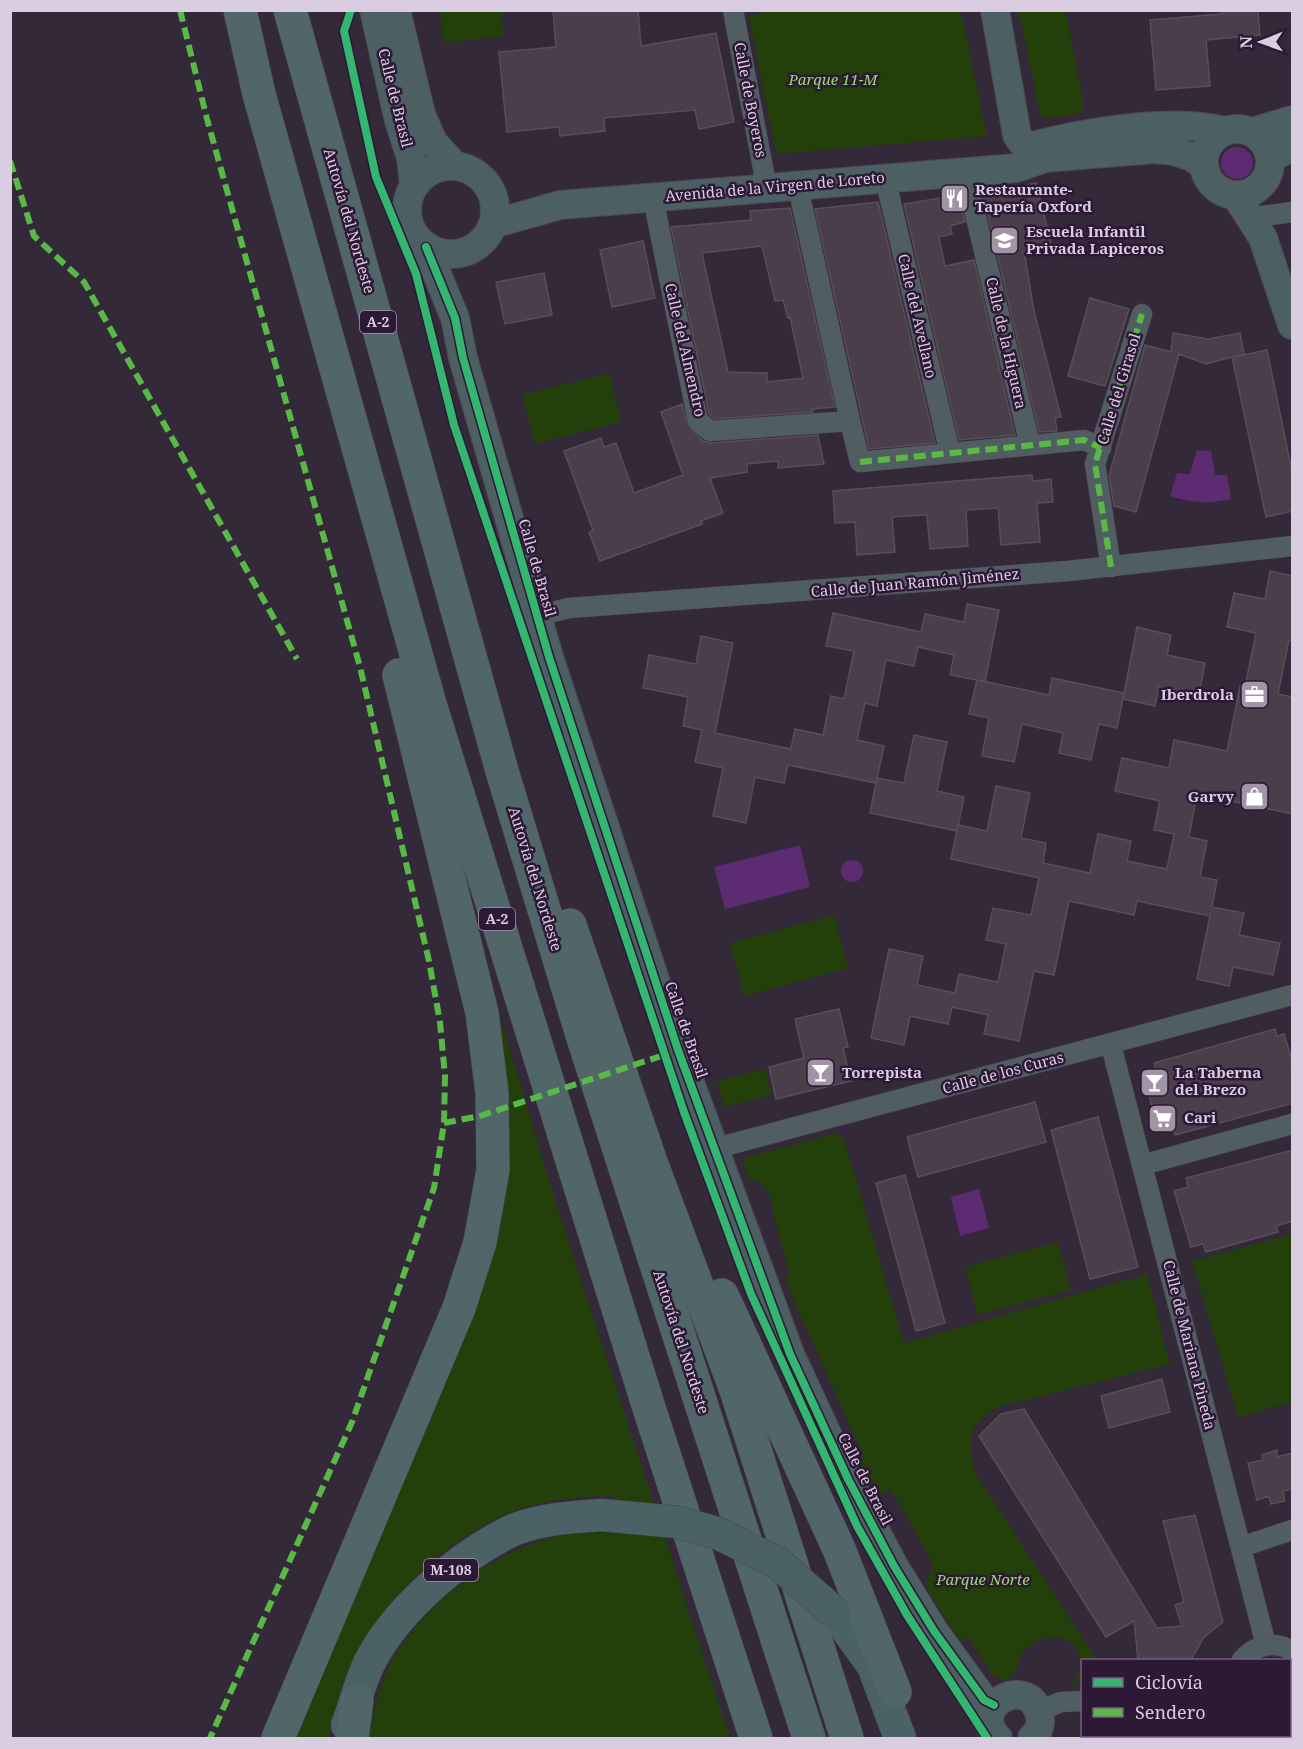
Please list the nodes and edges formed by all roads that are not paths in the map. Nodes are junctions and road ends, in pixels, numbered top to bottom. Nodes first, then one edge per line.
1 (240, 10) edge
2 (290, 10) edge
3 (374, 10) edge
4 (396, 10) edge
5 (733, 10) edge
6 (994, 10) edge
7 (1011, 90) junction
8 (259, 94) junction
9 (1293, 120) edge
10 (1224, 131) junction
11 (1252, 132) junction
12 (1069, 135) junction
13 (1281, 152) edge
14 (1035, 153) junction
15 (454, 165) junction
16 (1203, 165) junction
17 (978, 170) junction
18 (885, 178) junction
19 (414, 185) junction
20 (798, 187) junction
21 (767, 189) junction
22 (492, 192) junction
23 (653, 198) junction
24 (560, 205) junction
25 (1255, 210) junction
26 (1293, 212) edge
27 (493, 225) junction
28 (426, 247) junction
29 (466, 252) junction
30 (1290, 310) edge
31 (1142, 314) dead end
32 (455, 318) junction
33 (850, 421) junction
34 (1030, 445) junction
35 (950, 453) junction
36 (1098, 456) junction
37 (1293, 546) edge
38 (1111, 567) junction
39 (537, 616) junction
40 (465, 634) junction
41 (1293, 995) edge
42 (608, 1030) junction
43 (1118, 1043) junction
44 (1293, 1124) edge
45 (713, 1149) junction
46 (1142, 1165) junction
47 (1293, 1530) edge
48 (1241, 1547) junction
49 (1266, 1645) junction
50 (1293, 1650) edge
51 (1243, 1659) edge
52 (873, 1666) junction
53 (895, 1692) junction
54 (357, 1700) junction
55 (1081, 1701) edge
56 (994, 1705) junction
57 (1036, 1725) edge
58 (278, 1738) edge
59 (343, 1738) edge
60 (352, 1738) edge
61 (756, 1738) edge
62 (809, 1738) edge
63 (847, 1738) edge
64 (900, 1738) edge
65 (914, 1738) edge
66 (998, 1738) edge

1 - 8 highway, A-2
2 - 40 highway, Autovía del Nordeste / A-2
3 - 19 street, Calle de Brasil
4 - 15 street, Calle de Brasil
5 - 21 street, Calle de Boyeros
6 - 7 street
7 - 12 street
7 - 14 street
8 - 58 highway
8 - 61 highway, A-2
9 - 11 street
10 - 11 street, Avenida de la Virgen de Loreto
10 - 12 street, Avenida de la Virgen de Loreto
10 - 16 street
11 - 13 street
12 - 14 street, Avenida de la Virgen de Loreto
13 - 25 street
14 - 16 street, Avenida de la Virgen de Loreto
14 - 17 street, Avenida de la Virgen de Loreto
15 - 19 street
15 - 22 street
16 - 25 street
17 - 18 street, Avenida de la Virgen de Loreto
17 - 34 street, Calle de la Higuera
18 - 20 street, Avenida de la Virgen de Loreto
18 - 35 street, Calle del Avellano
19 - 28 street
20 - 21 street, Avenida de la Virgen de Loreto
20 - 33 street
21 - 23 street, Avenida de la Virgen de Loreto
22 - 24 street, Avenida de la Virgen de Loreto
22 - 27 street
23 - 24 street, Avenida de la Virgen de Loreto
23 - 33 street, Calle del Almendro
24 - 27 street, Avenida de la Virgen de Loreto
25 - 26 street
25 - 30 street
27 - 29 street
28 - 29 street
28 - 32 street
29 - 32 street
31 - 36 street, Calle del Girasol
32 - 39 street, Calle de Brasil
33 - 35 street
34 - 35 street
34 - 36 street
36 - 38 street
37 - 38 street, Calle de Juan Ramón Jiménez
38 - 39 street, Calle de Juan Ramón Jiménez
39 - 45 street, Calle de Brasil
40 - 42 highway
40 - 62 highway, Autovía del Nordeste / A-2
41 - 43 street, Calle de los Curas
42 - 53 highway
42 - 63 highway
43 - 45 street, Calle de los Curas
43 - 46 street, Calle de Mariana Pineda
44 - 46 street
45 - 56 street, Calle de Brasil
46 - 48 street, Calle de Mariana Pineda
47 - 48 street
48 - 49 street, Calle de Mariana Pineda
49 - 50 street
49 - 51 street
52 - 53 street
52 - 54 main road, M-108, bridge
52 - 64 main road, M-108
53 - 65 street
54 - 59 main road, M-108
54 - 60 highway
55 - 57 street
56 - 57 street
56 - 66 street

